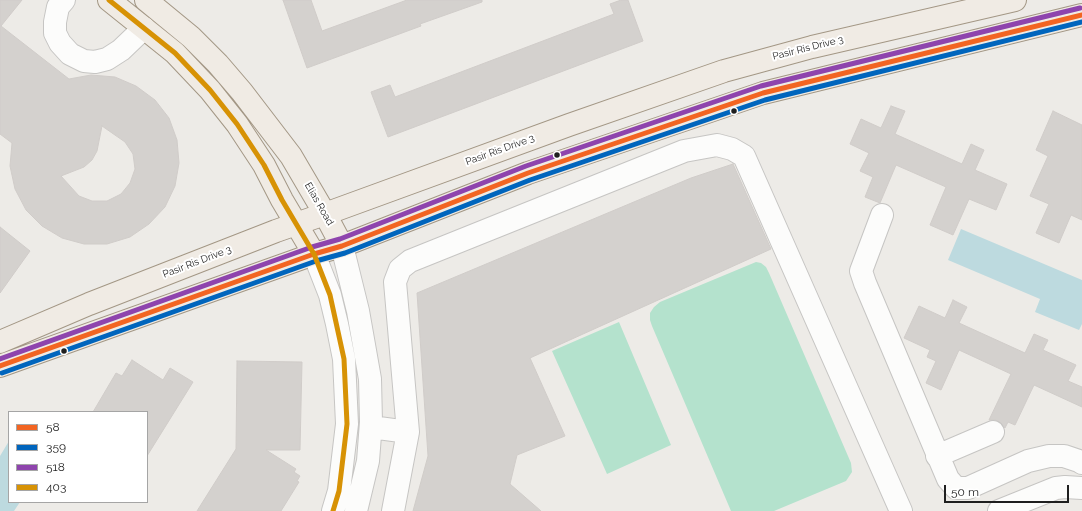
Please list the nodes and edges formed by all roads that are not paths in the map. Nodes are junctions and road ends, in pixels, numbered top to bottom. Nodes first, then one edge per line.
1 (64, 0) edge
2 (109, 0) edge
3 (146, 0) edge
4 (1015, 0) edge
5 (1082, 15) edge
6 (144, 28) junction
7 (325, 214) junction
8 (882, 215) dead end
9 (296, 223) junction
10 (342, 246) junction
11 (314, 254) junction
12 (0, 342) edge
13 (0, 366) edge
14 (371, 427) junction
15 (408, 432) junction
16 (993, 432) dead end
17 (938, 456) junction
18 (1082, 464) edge
19 (1082, 488) edge
20 (333, 511) edge
21 (356, 511) edge
22 (394, 511) edge
23 (901, 511) edge
24 (999, 511) edge

1 - 6 street
2 - 6 main road
3 - 7 main road, Elias Road
4 - 7 main road, Pasir Ris Drive 3
5 - 10 main road
6 - 9 main road
7 - 9 main road, Pasir Ris Drive 3
7 - 10 main road, Elias Road
8 - 17 street
9 - 11 main road
9 - 12 main road, Pasir Ris Drive 3
10 - 11 main road
10 - 14 street, Elias Road
11 - 13 main road
11 - 20 street
14 - 15 street
14 - 21 street, Elias Road
15 - 22 street
15 - 23 street
16 - 17 street
17 - 18 street
19 - 24 street

